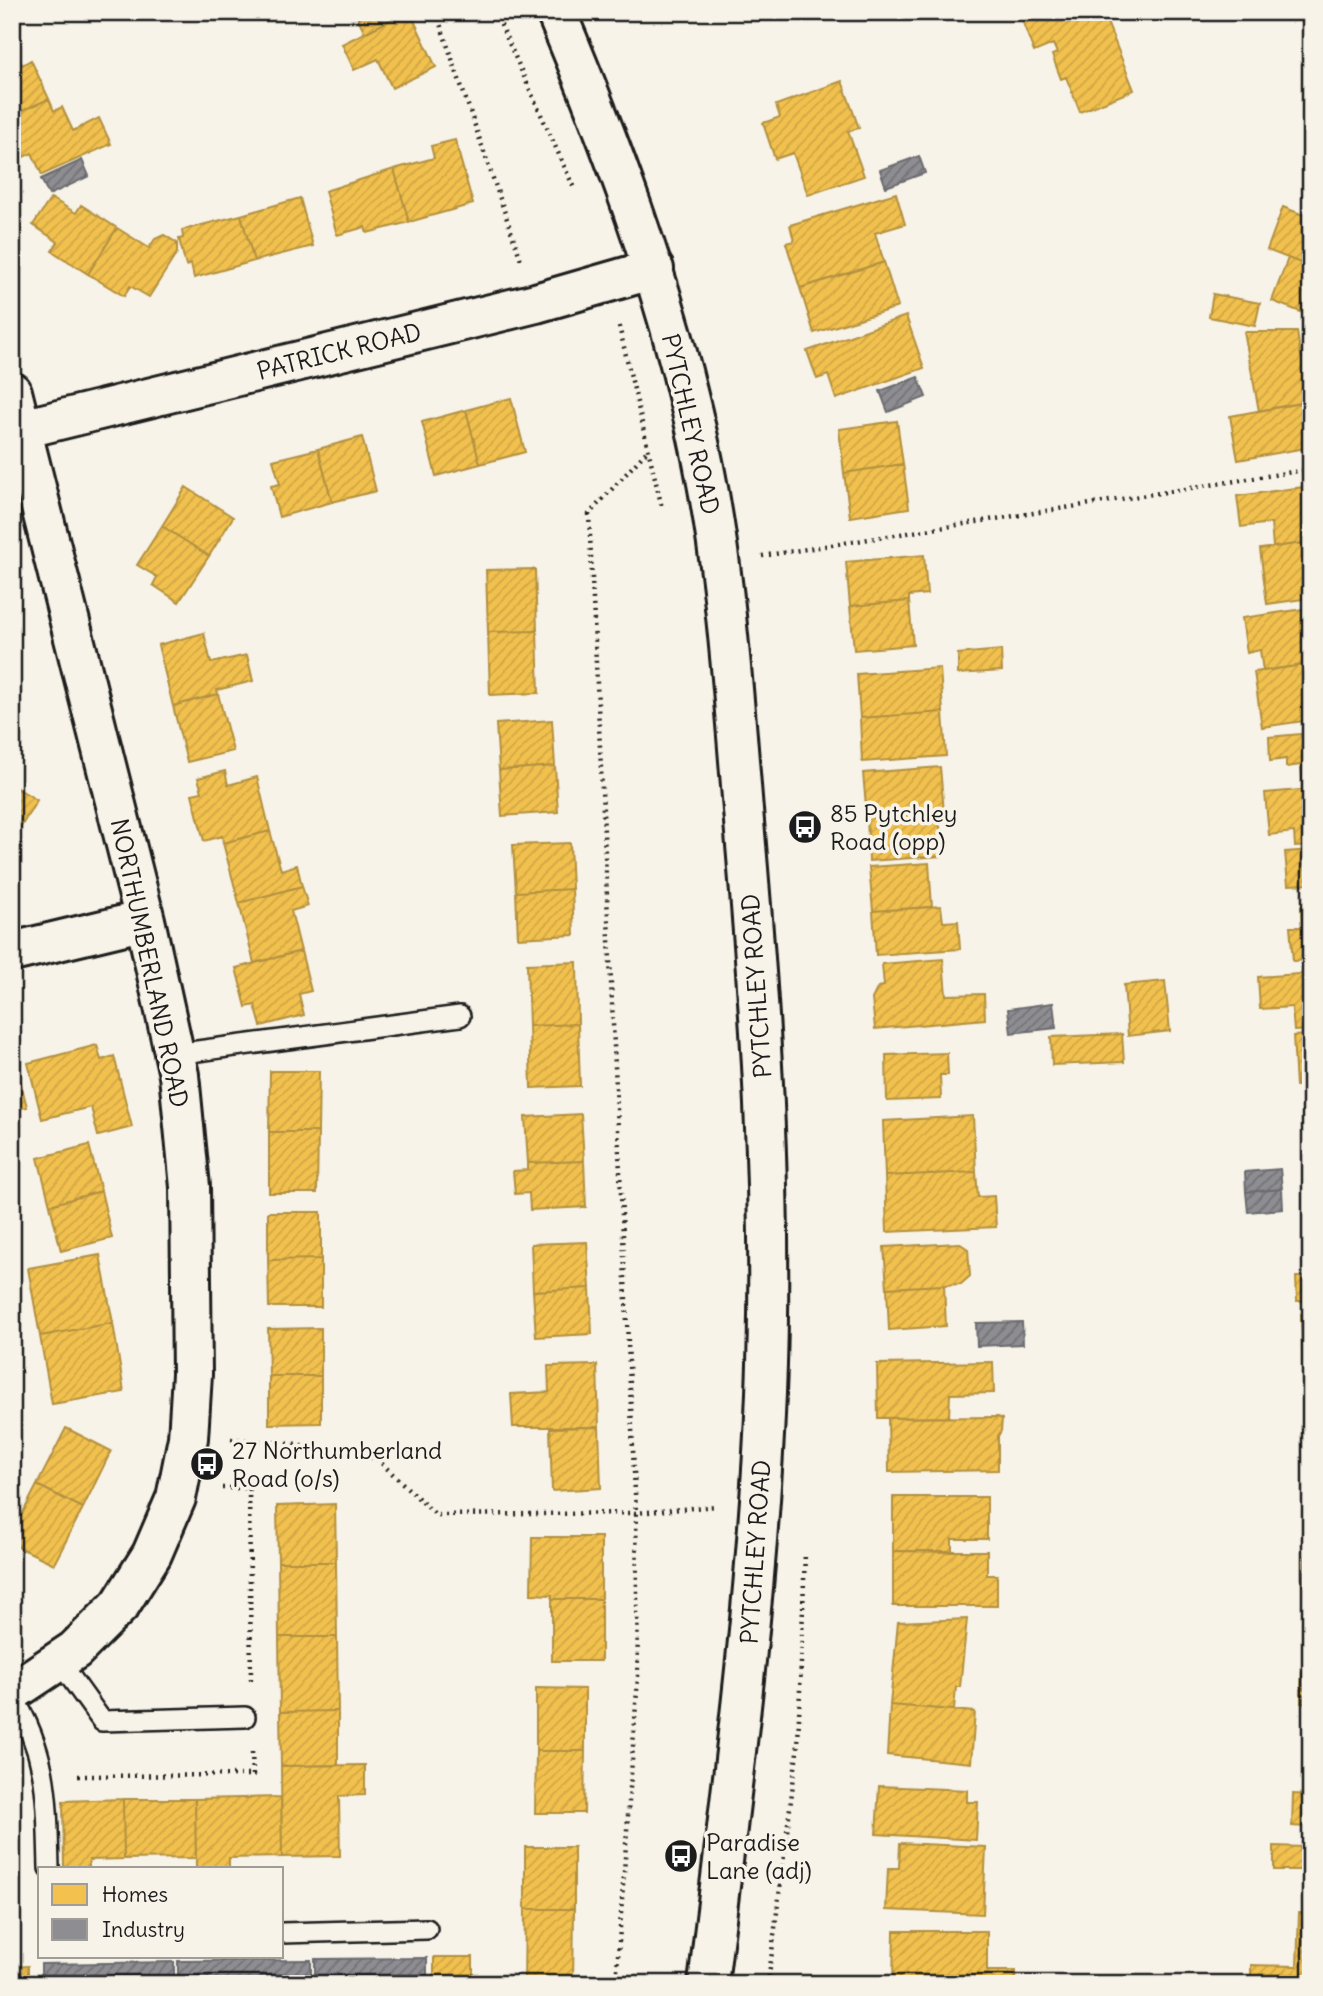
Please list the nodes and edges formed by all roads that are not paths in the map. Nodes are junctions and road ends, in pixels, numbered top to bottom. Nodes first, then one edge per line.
1 (556, 12) edge
2 (654, 269) junction
3 (12, 391) edge
4 (22, 429) junction
5 (145, 920) junction
6 (12, 952) edge
7 (460, 1016) dead end
8 (174, 1054) junction
9 (59, 1661) junction
10 (12, 1694) edge
11 (245, 1717) dead end
12 (49, 1867) edge
13 (427, 1928) dead end
14 (284, 1933) edge
15 (708, 1984) edge

1 - 2 street, PYTCHLEY ROAD
2 - 4 street, PATRICK ROAD
2 - 15 street, PYTCHLEY ROAD
3 - 4 street, NORTHUMBERLAND ROAD
4 - 5 street, NORTHUMBERLAND ROAD
5 - 6 street
5 - 8 street, NORTHUMBERLAND ROAD
7 - 8 lane
8 - 9 street, NORTHUMBERLAND ROAD
9 - 10 street, NORTHUMBERLAND ROAD
9 - 11 lane
10 - 12 lane
13 - 14 lane

